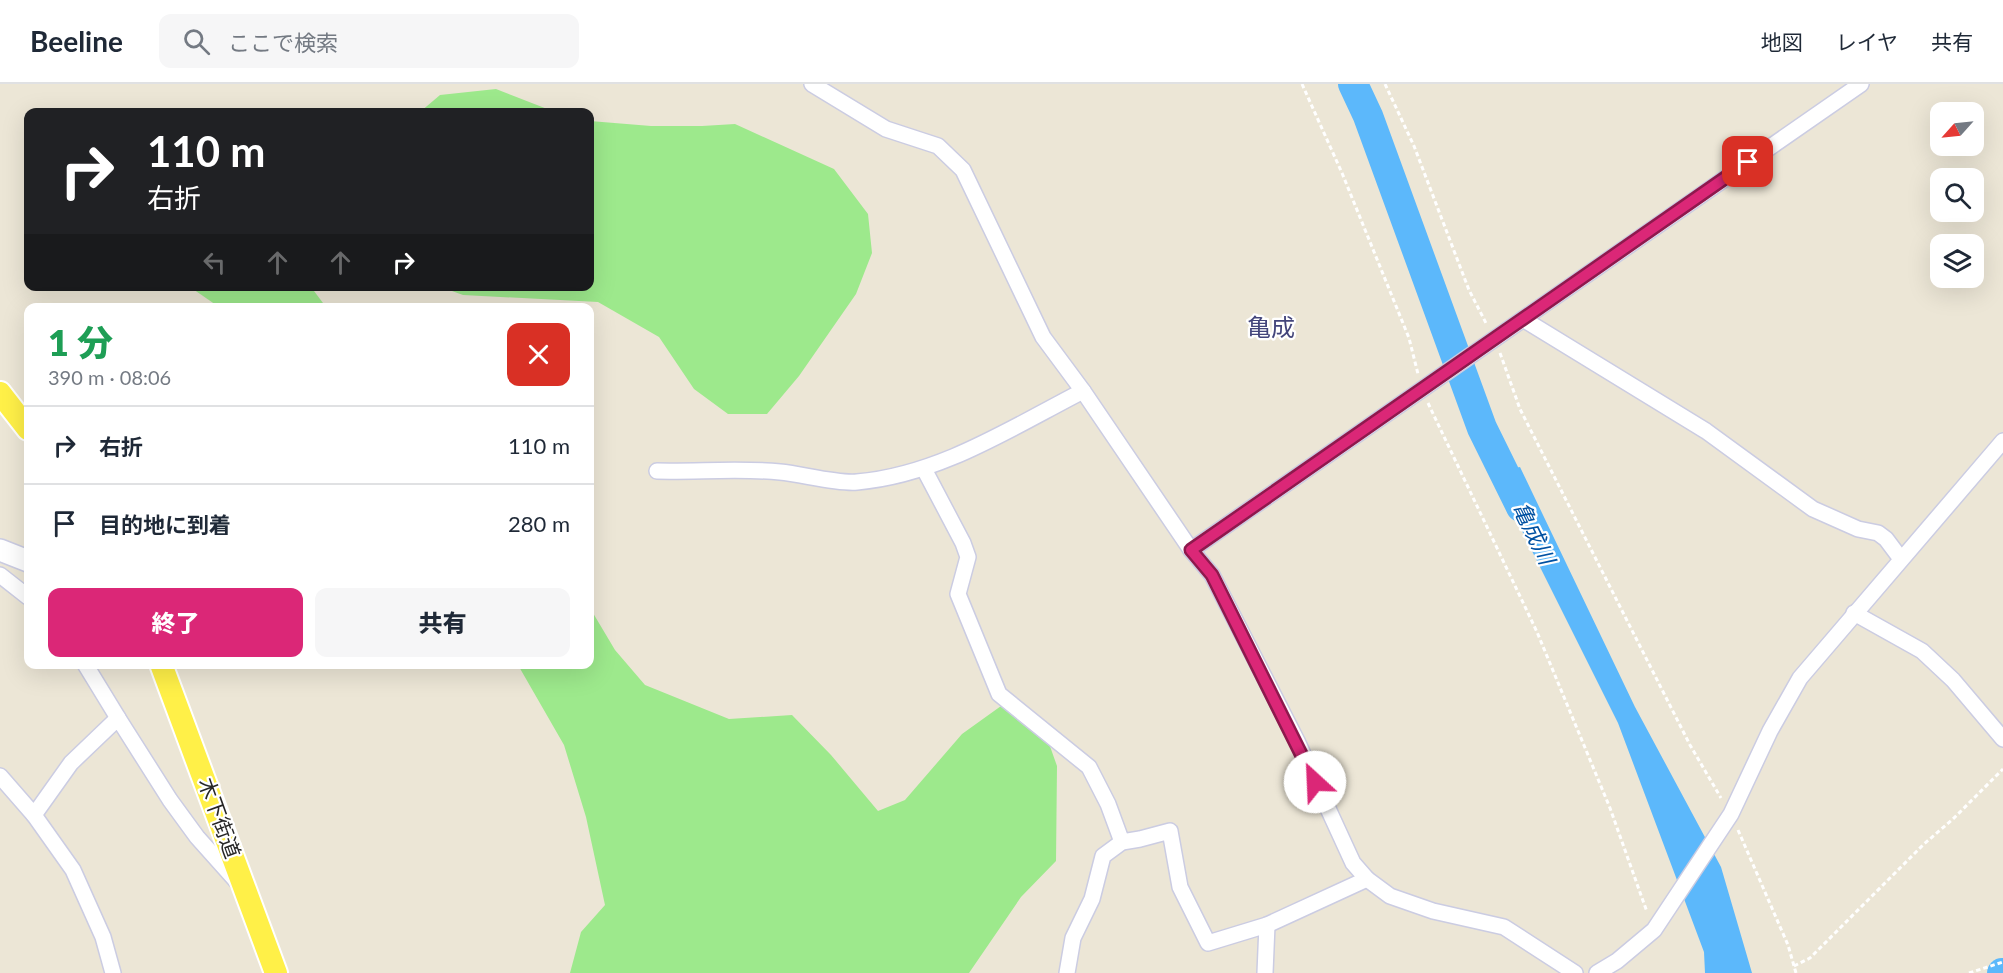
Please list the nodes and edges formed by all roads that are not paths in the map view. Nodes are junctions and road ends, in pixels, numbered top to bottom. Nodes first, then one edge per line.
1 (812, 84) edge
2 (1861, 84) edge
3 (1523, 319) junction
4 (1083, 392) junction
5 (0, 393) edge
6 (24, 424) edge
7 (2003, 441) edge
8 (924, 469) junction
9 (657, 471) dead end
10 (0, 550) edge
11 (1191, 550) junction
12 (24, 559) edge
13 (1901, 559) junction
14 (0, 575) edge
15 (24, 594) edge
16 (1854, 613) junction
17 (88, 669) edge
18 (163, 669) edge
19 (118, 717) junction
20 (2003, 739) edge
21 (0, 776) edge
22 (34, 814) junction
23 (1122, 842) junction
24 (1367, 879) junction
25 (248, 895) junction
26 (1267, 925) junction
27 (113, 973) edge
28 (276, 973) edge
29 (1067, 973) edge
30 (1265, 973) edge
31 (1575, 973) edge
32 (1597, 973) edge

1 - 4 street
2 - 3 street
3 - 11 street
3 - 13 street
4 - 8 street
4 - 11 street
5 - 6 main road
7 - 13 street
8 - 9 street
8 - 23 street
10 - 12 street
11 - 24 street
13 - 16 street
14 - 15 street
16 - 20 street
16 - 32 street
17 - 19 street
18 - 25 main road, 木下街道
19 - 22 street
19 - 25 street
21 - 22 street
22 - 27 street
23 - 26 street
23 - 29 street
24 - 26 street
24 - 31 street
25 - 28 main road, 木下街道
26 - 30 street

